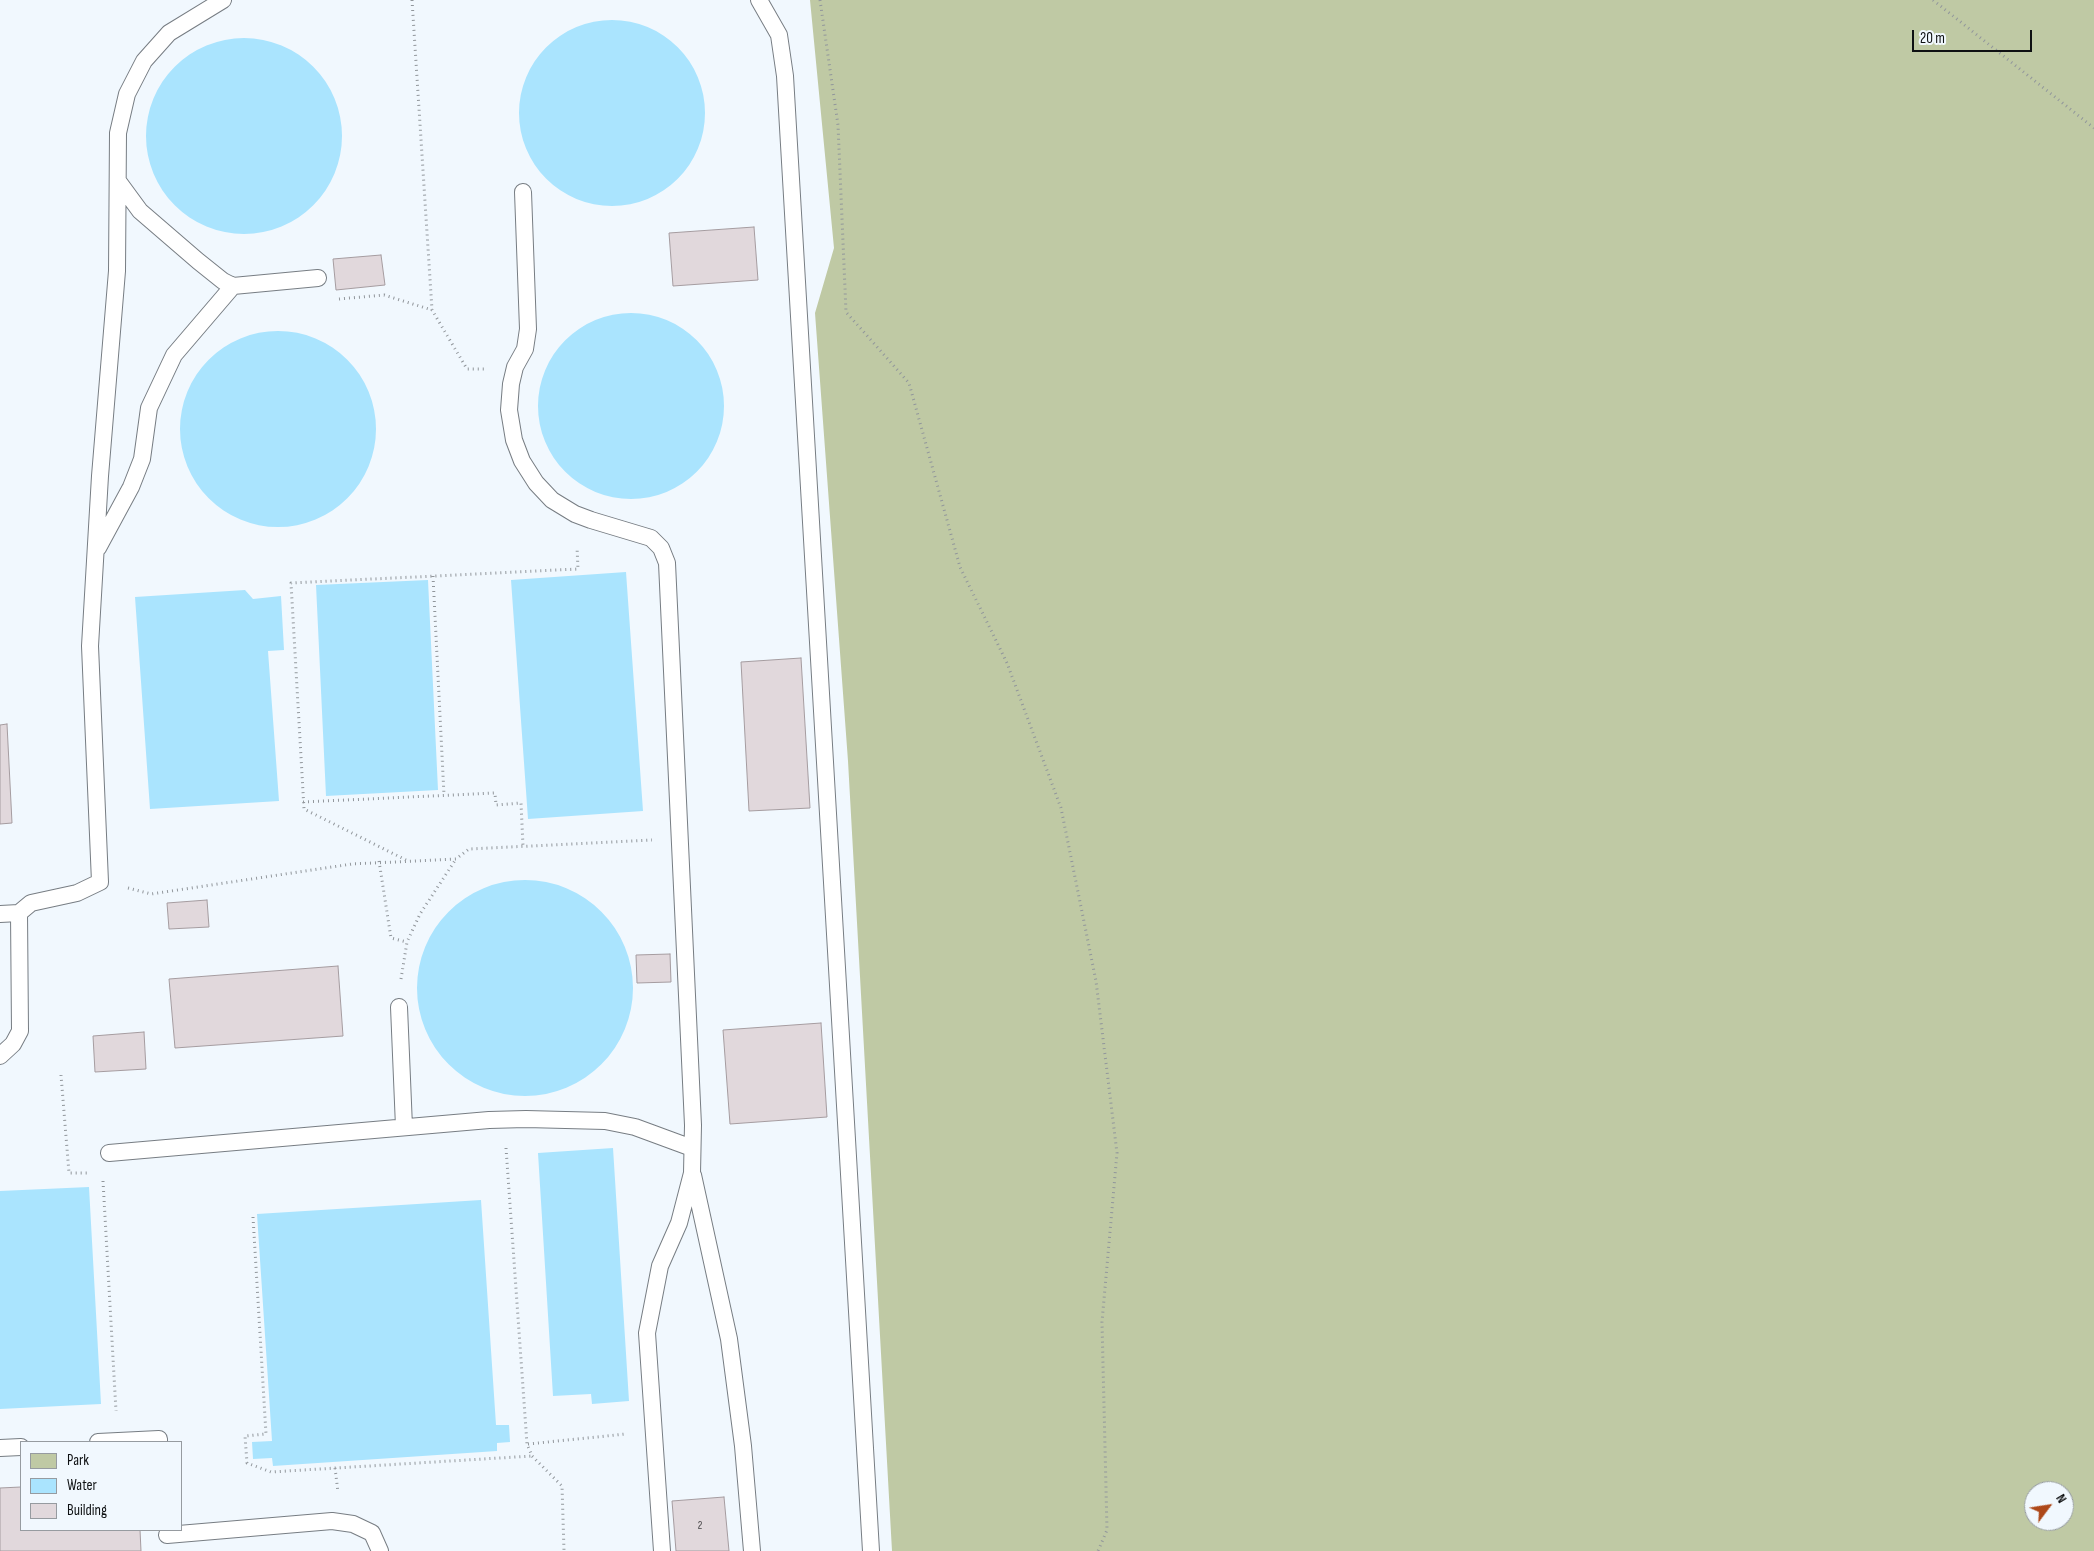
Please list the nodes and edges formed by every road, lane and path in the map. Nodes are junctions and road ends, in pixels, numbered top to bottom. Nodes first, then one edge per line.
1 (224, 0) edge
2 (412, 0) edge
3 (759, 0) edge
4 (820, 0) edge
5 (1933, 0) edge
6 (2094, 128) edge
7 (118, 181) junction
8 (523, 192) dead end
9 (318, 278) joint
10 (233, 286) junction
11 (432, 310) junction
12 (516, 367) junction
13 (575, 514) junction
14 (96, 552) junction
15 (433, 576) junction
16 (444, 795) junction
17 (304, 802) junction
18 (680, 839) junction
19 (523, 846) junction
20 (456, 858) junction
21 (406, 860) junction
22 (379, 861) junction
23 (100, 882) junction
24 (20, 913) junction
25 (0, 914) edge
26 (407, 942) junction
27 (399, 1007) joint
28 (0, 1056) edge
29 (61, 1075) dead end
30 (504, 1120) junction
31 (404, 1127) junction
32 (692, 1148) junction
33 (109, 1153) dead end
34 (94, 1172) dead end
35 (102, 1172) dead end
36 (692, 1173) junction
37 (253, 1217) dead end
38 (654, 1432) junction
39 (118, 1441) edge
40 (159, 1441) edge
41 (527, 1444) junction
42 (20, 1447) edge
43 (0, 1448) edge
44 (532, 1456) junction
45 (167, 1539) edge
46 (380, 1551) edge
47 (564, 1551) edge
48 (662, 1551) edge
49 (752, 1551) edge
50 (871, 1551) edge
51 (1098, 1551) edge

1 - 7 lane
2 - 11 path
3 - 50 lane
4 - 51 path
5 - 6 path
7 - 10 lane
7 - 14 lane
8 - 12 lane
9 - 10 lane
9 - 11 path
10 - 14 lane
11 - 12 path
12 - 13 lane
13 - 15 path
13 - 18 lane
14 - 23 lane
15 - 16 path
15 - 17 path
16 - 17 path
16 - 19 path
17 - 21 path
18 - 19 path
18 - 32 lane
19 - 20 path
20 - 21 path
20 - 26 path
21 - 22 path
22 - 23 path
22 - 26 path
23 - 24 lane
24 - 25 lane
24 - 28 lane
26 - 27 path
27 - 31 lane
29 - 34 path
30 - 31 lane
30 - 32 lane
30 - 41 path
31 - 33 lane
32 - 36 lane
35 - 39 path
36 - 38 lane
36 - 49 lane
37 - 44 path
38 - 41 path
38 - 48 lane
39 - 40 lane
41 - 44 path
42 - 43 lane
44 - 47 path
45 - 46 lane

